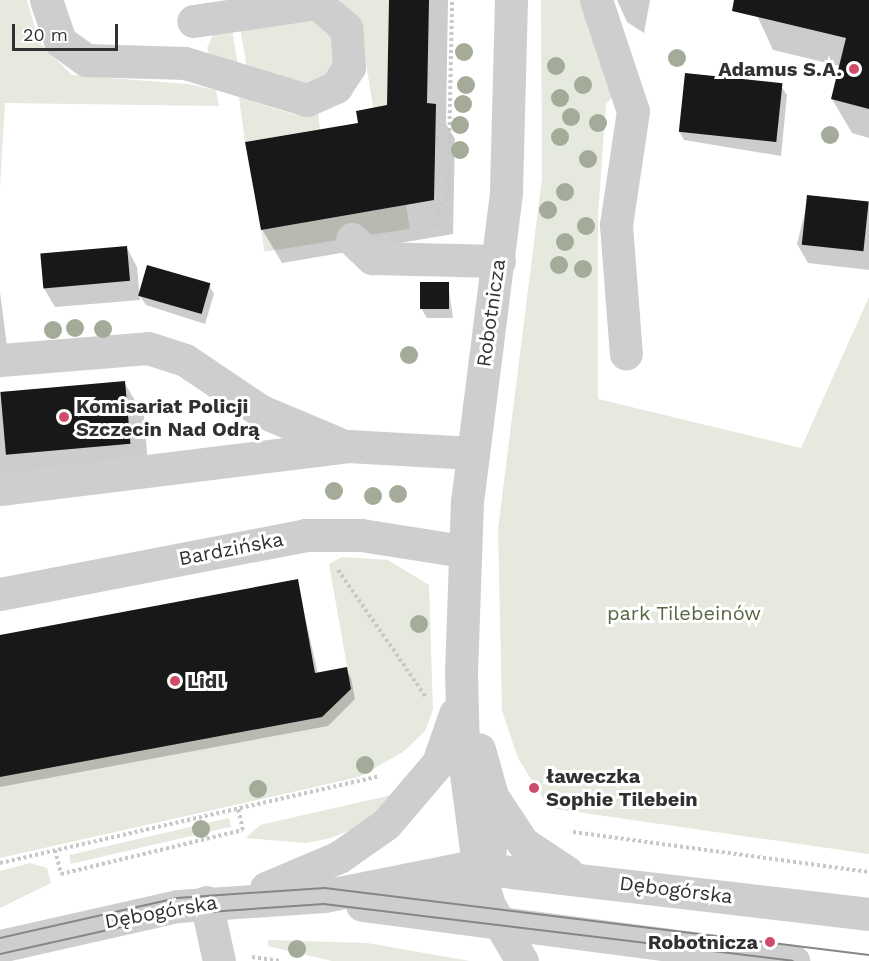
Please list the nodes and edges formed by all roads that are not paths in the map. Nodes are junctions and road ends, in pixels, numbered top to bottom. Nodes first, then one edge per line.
1 (46, 0) edge
2 (511, 0) edge
3 (596, 0) edge
4 (194, 10) edge
5 (191, 64) junction
6 (352, 238) dead end
7 (499, 261) junction
8 (626, 354) dead end
9 (0, 360) edge
10 (253, 407) junction
11 (348, 446) junction
12 (473, 453) junction
13 (253, 456) junction
14 (0, 489) edge
15 (463, 551) junction
16 (0, 594) edge
17 (462, 626) junction
18 (494, 799) junction
19 (480, 869) junction
20 (592, 879) junction
21 (324, 896) junction
22 (206, 902) junction
23 (362, 905) junction
24 (869, 914) edge
25 (499, 922) junction
26 (0, 946) edge
27 (529, 958) edge
28 (219, 961) edge
29 (793, 961) edge

1 - 5 street
2 - 7 street, Robotnicza
3 - 8 street
4 - 5 street
4 - 5 street
6 - 7 street
7 - 12 street, Robotnicza
9 - 10 street
10 - 11 street
10 - 13 street
11 - 12 street
11 - 13 street
12 - 15 street, Robotnicza
13 - 14 street
15 - 16 street, Bardzińska
15 - 17 street, Robotnicza
17 - 18 street, Robotnicza
17 - 19 street, Robotnicza
17 - 22 street, Robotnicza
18 - 19 street, Robotnicza
18 - 20 street, Robotnicza
19 - 20 street, Dębogórska
19 - 21 street, Dębogórska
19 - 23 street, Dębogórska
19 - 25 street, Dębogórska
20 - 24 street, Dębogórska
21 - 22 street, Dębogórska
21 - 23 street, Dębogórska
22 - 26 street, Dębogórska
22 - 28 street
23 - 25 street
23 - 27 street, Dębogórska
25 - 27 street, Dębogórska
25 - 29 street

